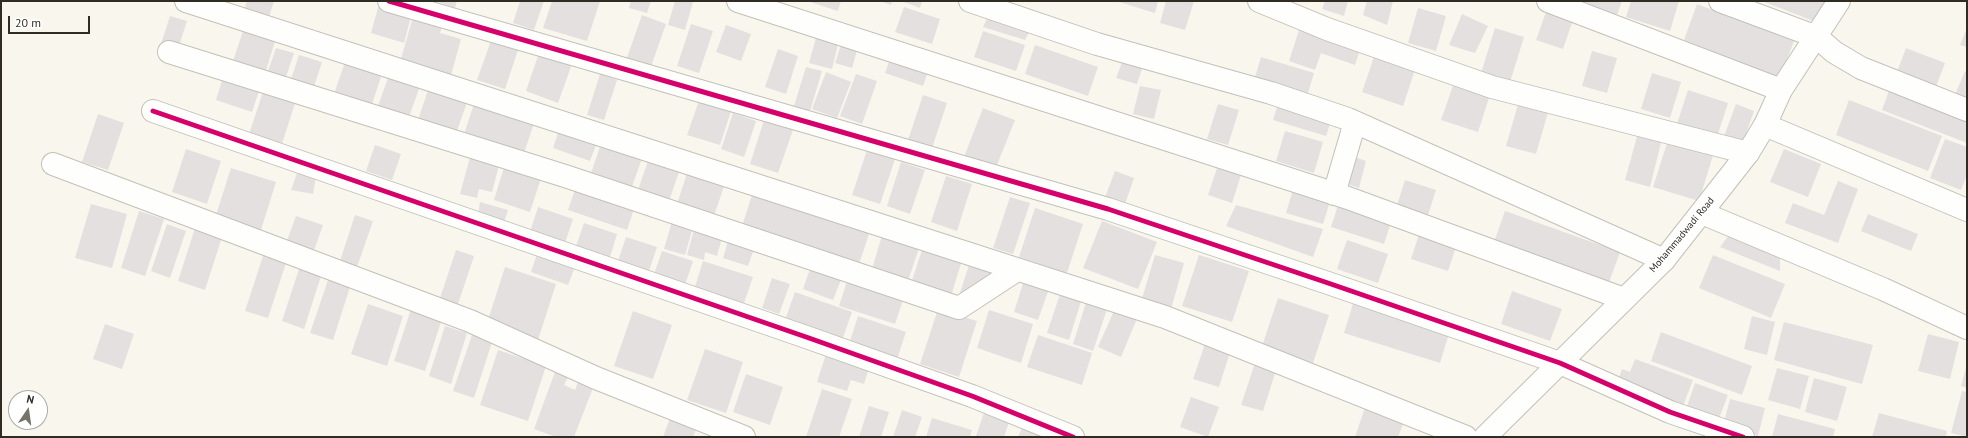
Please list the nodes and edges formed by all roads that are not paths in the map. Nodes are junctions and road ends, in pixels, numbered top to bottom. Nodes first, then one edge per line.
1 (186, 1) edge
2 (389, 1) edge
3 (738, 1) edge
4 (970, 1) edge
5 (1260, 1) edge
6 (1548, 1) edge
7 (1720, 1) edge
8 (1839, 1) edge
9 (1817, 37) junction
10 (169, 52) dead end
11 (1781, 90) junction
12 (153, 110) dead end
13 (1967, 110) edge
14 (1355, 122) junction
15 (1765, 125) junction
16 (1748, 153) junction
17 (53, 164) dead end
18 (1334, 194) junction
19 (1967, 210) edge
20 (1702, 213) junction
21 (1664, 260) junction
22 (1017, 270) junction
23 (1624, 300) junction
24 (1967, 328) edge
25 (1560, 363) junction
26 (744, 437) edge
27 (1073, 437) edge
28 (1466, 437) edge
29 (1485, 437) edge
30 (1743, 437) edge

1 - 22 street
2 - 25 street
3 - 18 street
4 - 14 street
5 - 16 street
6 - 11 street
7 - 9 street
8 - 9 street, Mohammadwadi Road
9 - 11 street, Mohammadwadi Road
9 - 13 street
10 - 22 street
11 - 15 street, Mohammadwadi Road
12 - 27 street
14 - 18 street
14 - 21 street
15 - 16 street, Mohammadwadi Road
15 - 19 street
16 - 20 street, Mohammadwadi Road
17 - 26 street
18 - 23 street
20 - 21 street, Mohammadwadi Road
20 - 24 street
21 - 23 street, Mohammadwadi Road
22 - 28 street
23 - 25 street, Mohammadwadi Road
25 - 29 street, Mohammadwadi Road
25 - 30 street

